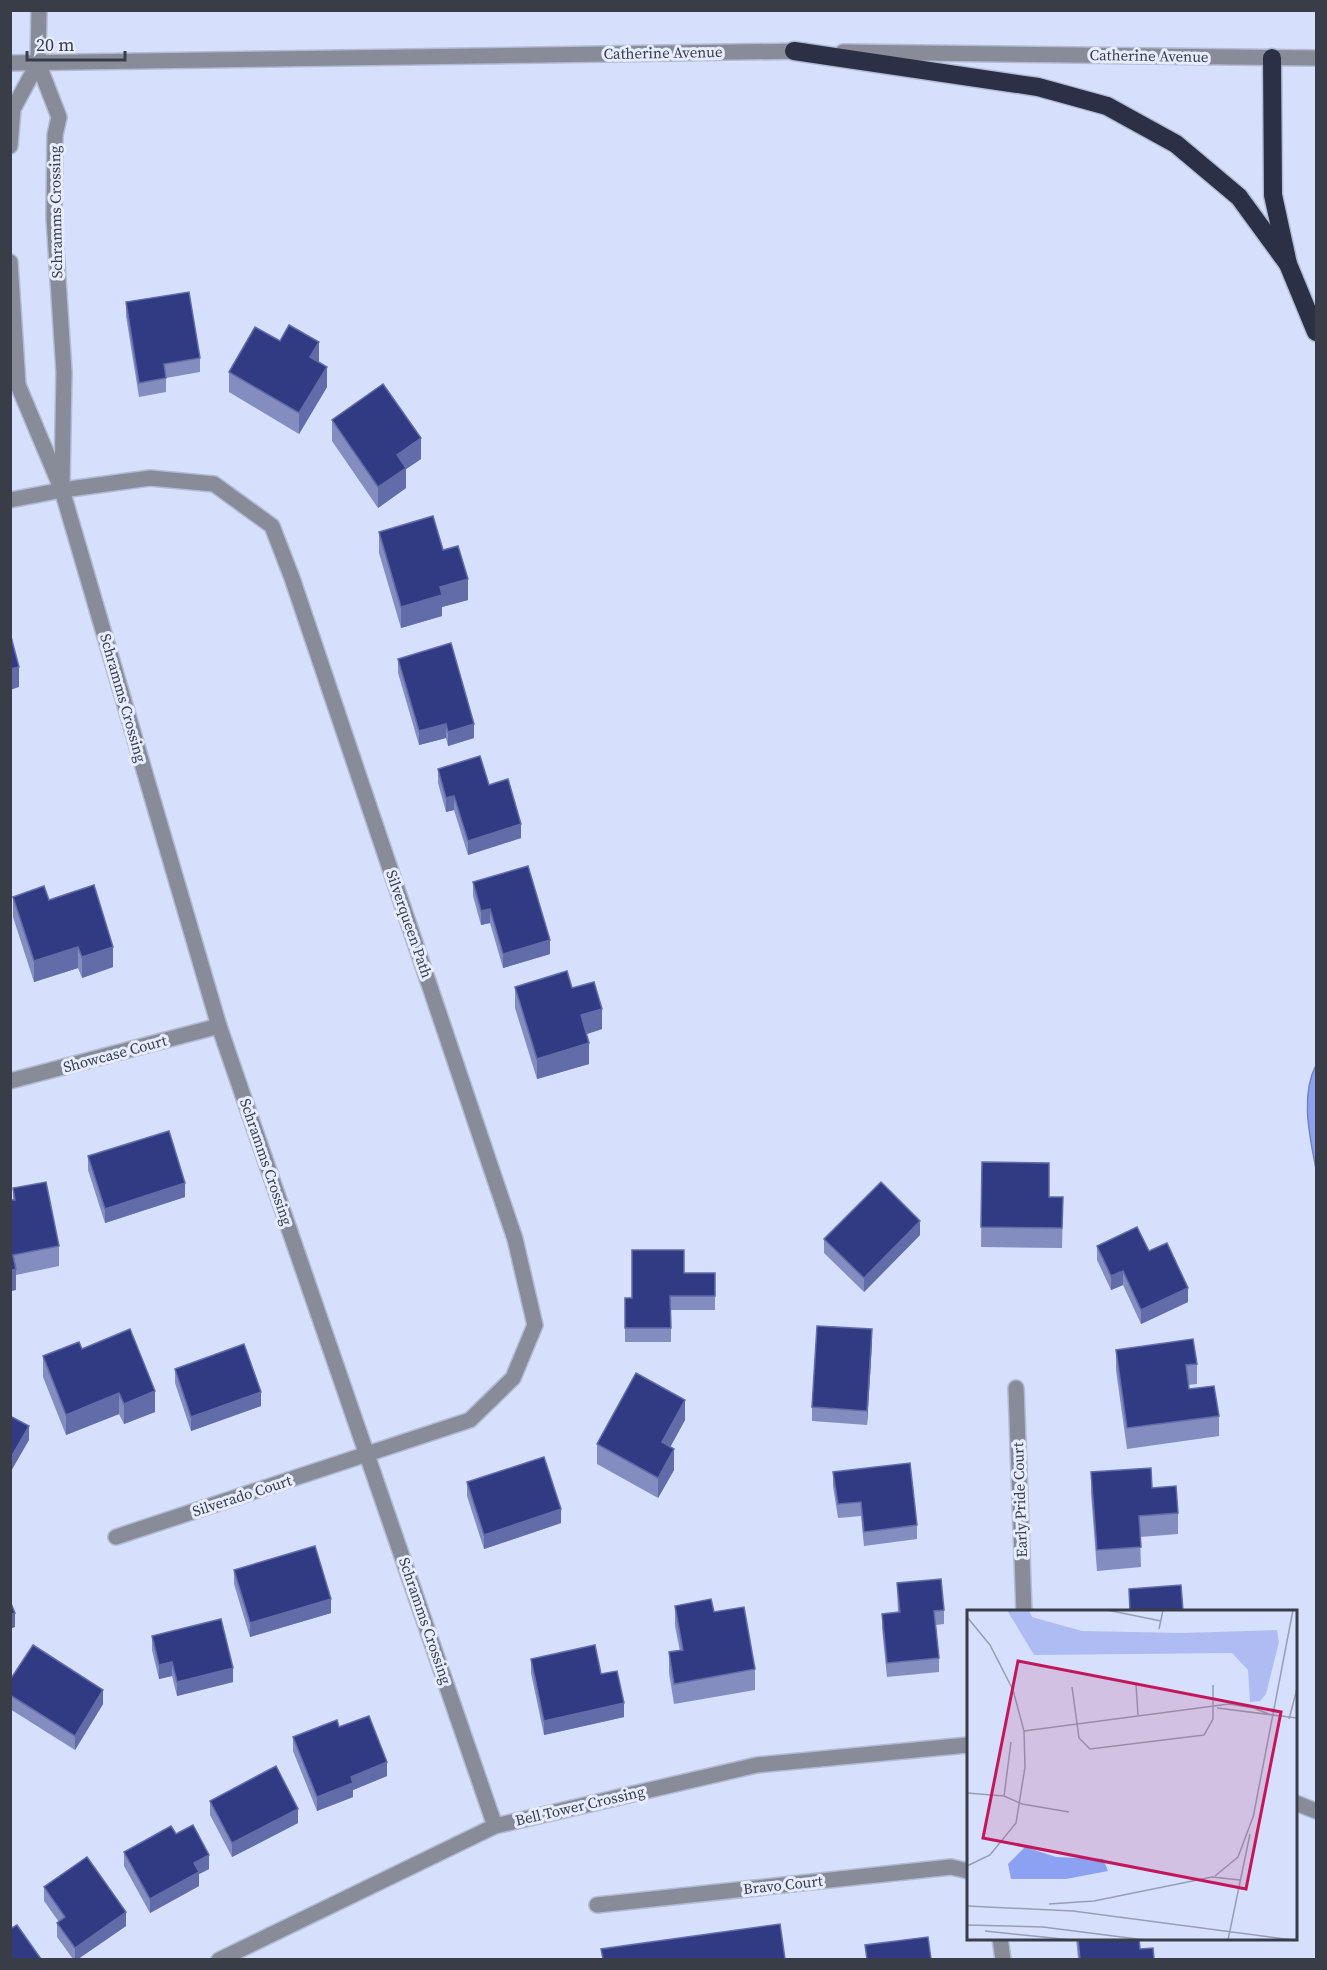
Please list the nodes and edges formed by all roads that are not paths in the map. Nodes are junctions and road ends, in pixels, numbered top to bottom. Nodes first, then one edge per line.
1 (39, 10) edge
2 (794, 51) junction
3 (1272, 58) junction
4 (1317, 58) edge
5 (10, 63) edge
6 (38, 63) junction
7 (10, 146) edge
8 (10, 262) edge
9 (1288, 264) junction
10 (1317, 332) edge
11 (62, 490) junction
12 (10, 500) edge
13 (219, 1026) junction
14 (10, 1081) edge
15 (1016, 1388) dead end
16 (368, 1455) junction
17 (116, 1537) dead end
18 (1024, 1610) edge
19 (967, 1745) edge
20 (1297, 1803) edge
21 (1317, 1811) edge
22 (495, 1826) junction
23 (967, 1871) edge
24 (597, 1905) dead end
25 (1000, 1940) edge
26 (219, 1959) edge
27 (1003, 1959) edge

1 - 6 street
2 - 3 street, Catherine Avenue
2 - 6 street, Catherine Avenue
2 - 9 highway
3 - 4 street, Catherine Avenue
3 - 9 highway
5 - 6 street, Catherine Avenue
6 - 7 street
6 - 11 street, Schramms Crossing
8 - 11 street, Schramms Crossing
9 - 10 highway
11 - 12 street, Silverqueen Path
11 - 13 street, Schramms Crossing
11 - 16 street, Silverqueen Path
13 - 14 street, Showcase Court
13 - 16 street, Schramms Crossing
15 - 18 street, Early Pride Court
16 - 17 street, Silverado Court
16 - 22 street, Schramms Crossing
19 - 22 street, Bell Tower Crossing
20 - 21 street
22 - 26 street, Bell Tower Crossing
23 - 24 street, Bravo Court
25 - 27 street

